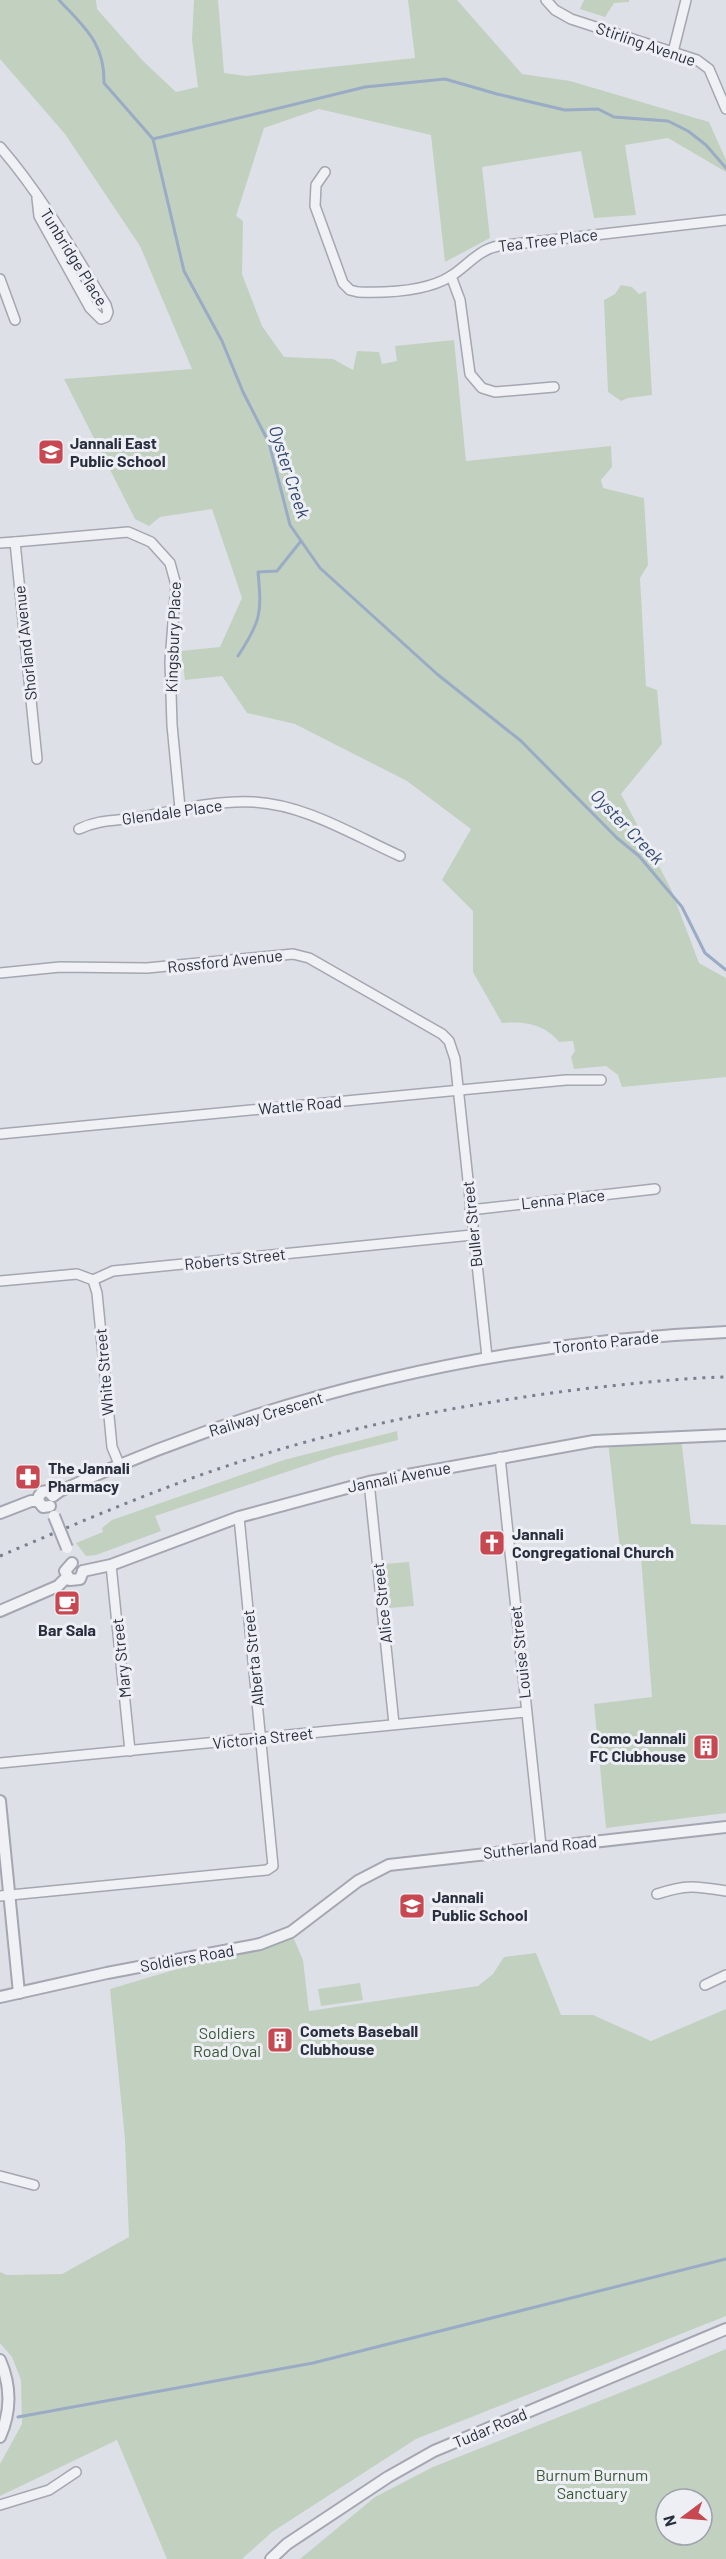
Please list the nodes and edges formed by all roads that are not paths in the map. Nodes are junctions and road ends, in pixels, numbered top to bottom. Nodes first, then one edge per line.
1 (546, 0) edge
2 (686, 0) edge
3 (673, 52) junction
4 (726, 109) edge
5 (0, 147) edge
6 (325, 172) dead end
7 (37, 198) junction
8 (726, 220) edge
9 (451, 276) junction
10 (0, 279) edge
11 (15, 320) dead end
12 (554, 387) dead end
13 (15, 542) junction
14 (0, 543) edge
15 (37, 759) dead end
16 (180, 808) junction
17 (79, 829) dead end
18 (400, 856) dead end
19 (0, 973) edge
20 (601, 1080) dead end
21 (458, 1090) junction
22 (0, 1134) edge
23 (655, 1189) dead end
24 (470, 1210) junction
25 (472, 1235) junction
26 (93, 1280) junction
27 (0, 1281) edge
28 (726, 1332) edge
29 (486, 1358) junction
30 (726, 1435) edge
31 (500, 1457) junction
32 (119, 1464) junction
33 (369, 1482) junction
34 (52, 1506) junction
35 (0, 1513) edge
36 (239, 1517) junction
37 (72, 1563) junction
38 (111, 1565) junction
39 (83, 1571) junction
40 (67, 1577) junction
41 (0, 1611) edge
42 (526, 1712) junction
43 (394, 1724) junction
44 (262, 1739) junction
45 (130, 1751) junction
46 (0, 1763) edge
47 (0, 1801) edge
48 (726, 1827) edge
49 (541, 1846) junction
50 (358, 1881) joint
51 (726, 1891) edge
52 (657, 1894) dead end
53 (5, 1896) edge
54 (726, 1975) edge
55 (705, 1985) dead end
56 (19, 1993) junction
57 (0, 1997) edge
58 (0, 2176) edge
59 (34, 2185) dead end
60 (726, 2328) edge
61 (0, 2360) edge
62 (0, 2437) edge
63 (76, 2472) dead end
64 (0, 2505) edge
65 (271, 2559) edge

1 - 3 street, Stirling Avenue
2 - 3 street
3 - 4 street, Stirling Avenue
5 - 7 street, Tunbridge Place
6 - 9 street, Tea Tree Place
7 - 7 street, Tunbridge Place
8 - 9 street, Tea Tree Place
9 - 12 street
10 - 11 street
13 - 14 street
13 - 15 street, Shorland Avenue
13 - 16 street, Kingsbury Place
16 - 17 street, Glendale Place
16 - 18 street, Glendale Place
19 - 21 street, Rossford Avenue
20 - 21 street, Wattle Road
21 - 22 street, Wattle Road
21 - 24 street, Buller Street
23 - 24 street, Lenna Place
24 - 25 street, Buller Street
25 - 26 street, Roberts Street
25 - 29 street, Buller Street
26 - 27 street, Roberts Street
26 - 32 street, White Street
28 - 29 street, Toronto Parade
29 - 32 street, Railway Crescent
30 - 31 street, Jannali Avenue
31 - 33 street, Jannali Avenue
31 - 42 street, Louise Street
32 - 34 street, Railway Crescent
33 - 36 street, Jannali Avenue
33 - 43 street, Alice Street
34 - 35 street, Railway Crescent
34 - 37 street, bridge
36 - 38 street, Jannali Avenue
36 - 44 street, Alberta Street
37 - 39 street
37 - 40 street
38 - 39 street, Jannali Avenue
38 - 45 street, Mary Street
39 - 40 street
40 - 41 street
42 - 43 street, Victoria Street
42 - 49 street, Louise Street
43 - 44 street, Victoria Street
44 - 45 street, Victoria Street
44 - 53 street, Alberta Street
45 - 46 street, Victoria Street
47 - 53 street
48 - 49 street, Sutherland Road
49 - 50 street, Sutherland Road
50 - 56 street, Soldiers Road
51 - 52 street
53 - 56 street
54 - 55 street
56 - 57 street, Soldiers Road
58 - 59 street
60 - 65 street, Tudar Road
61 - 62 street
63 - 64 street

